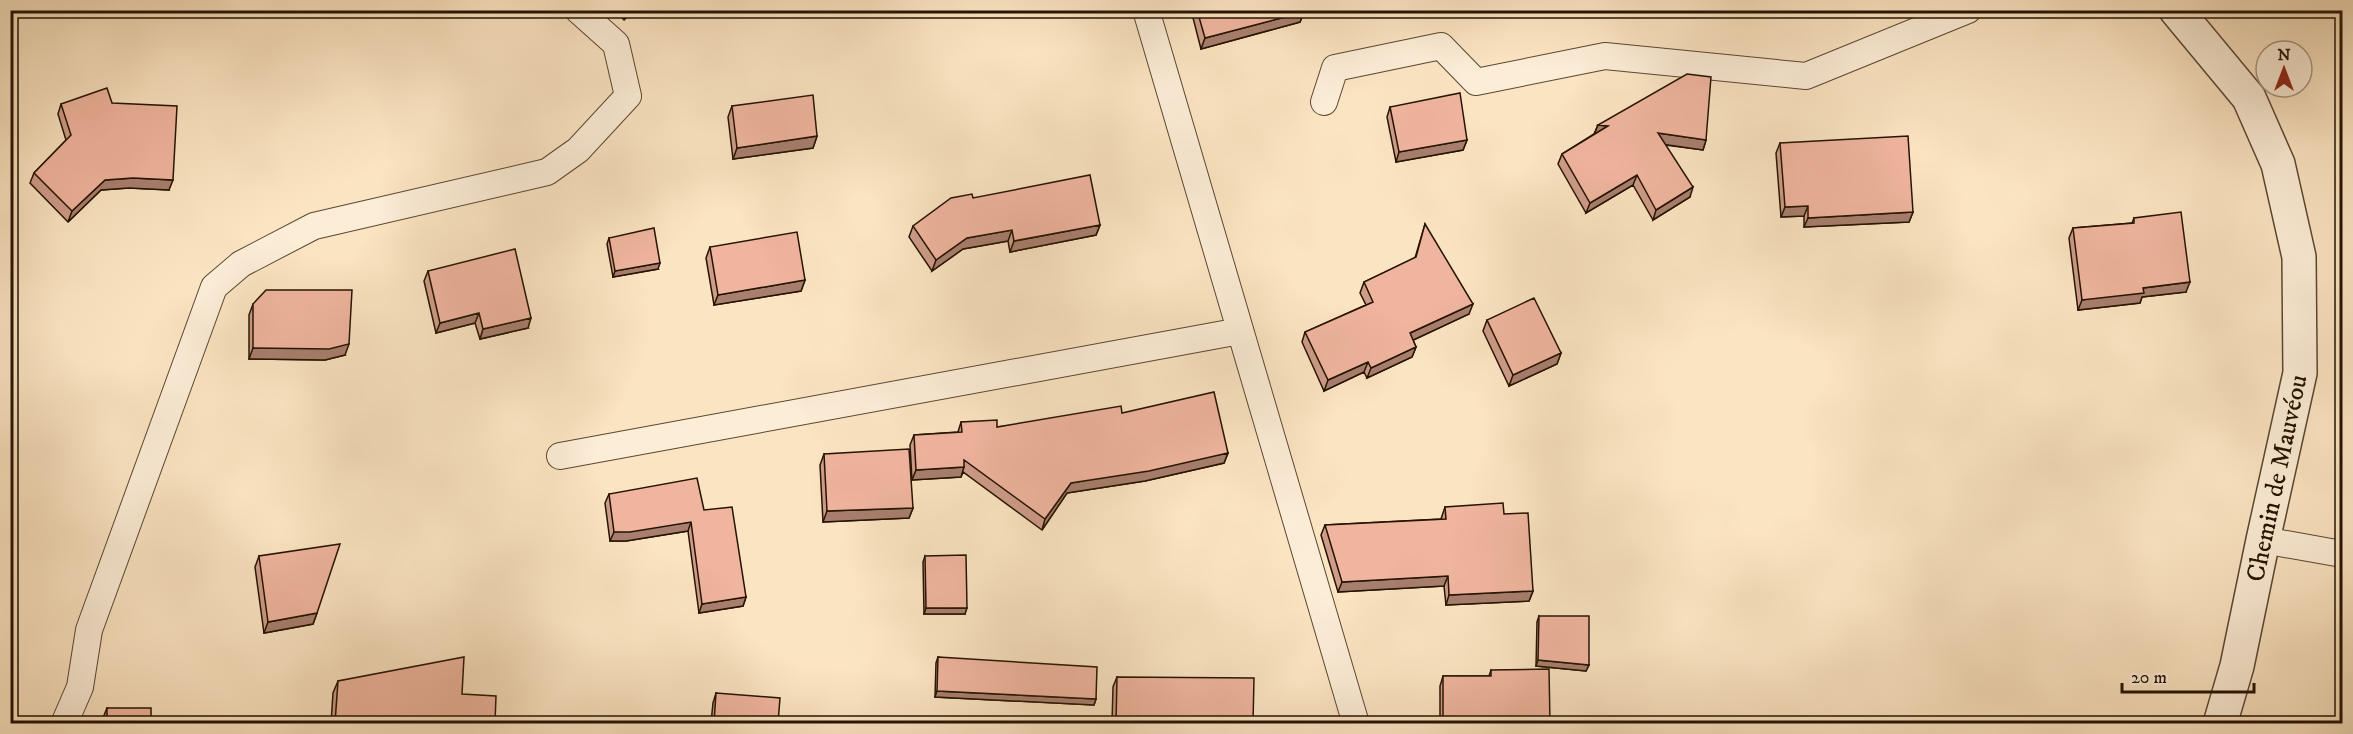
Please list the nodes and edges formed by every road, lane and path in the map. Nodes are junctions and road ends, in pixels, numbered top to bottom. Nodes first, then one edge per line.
1 (578, 10) edge
2 (1146, 10) edge
3 (1968, 10) edge
4 (2176, 10) edge
5 (1324, 102) dead end
6 (1240, 332) junction
7 (560, 456) dead end
8 (2263, 540) junction
9 (2343, 554) edge
10 (64, 723) edge
11 (1356, 723) edge
12 (2220, 723) edge

1 - 10 lane
2 - 6 lane
3 - 5 lane
4 - 8 street, Chemin de Mauvéou
6 - 7 lane
6 - 11 lane
8 - 9 lane
8 - 12 street, Chemin de Mauvéou

